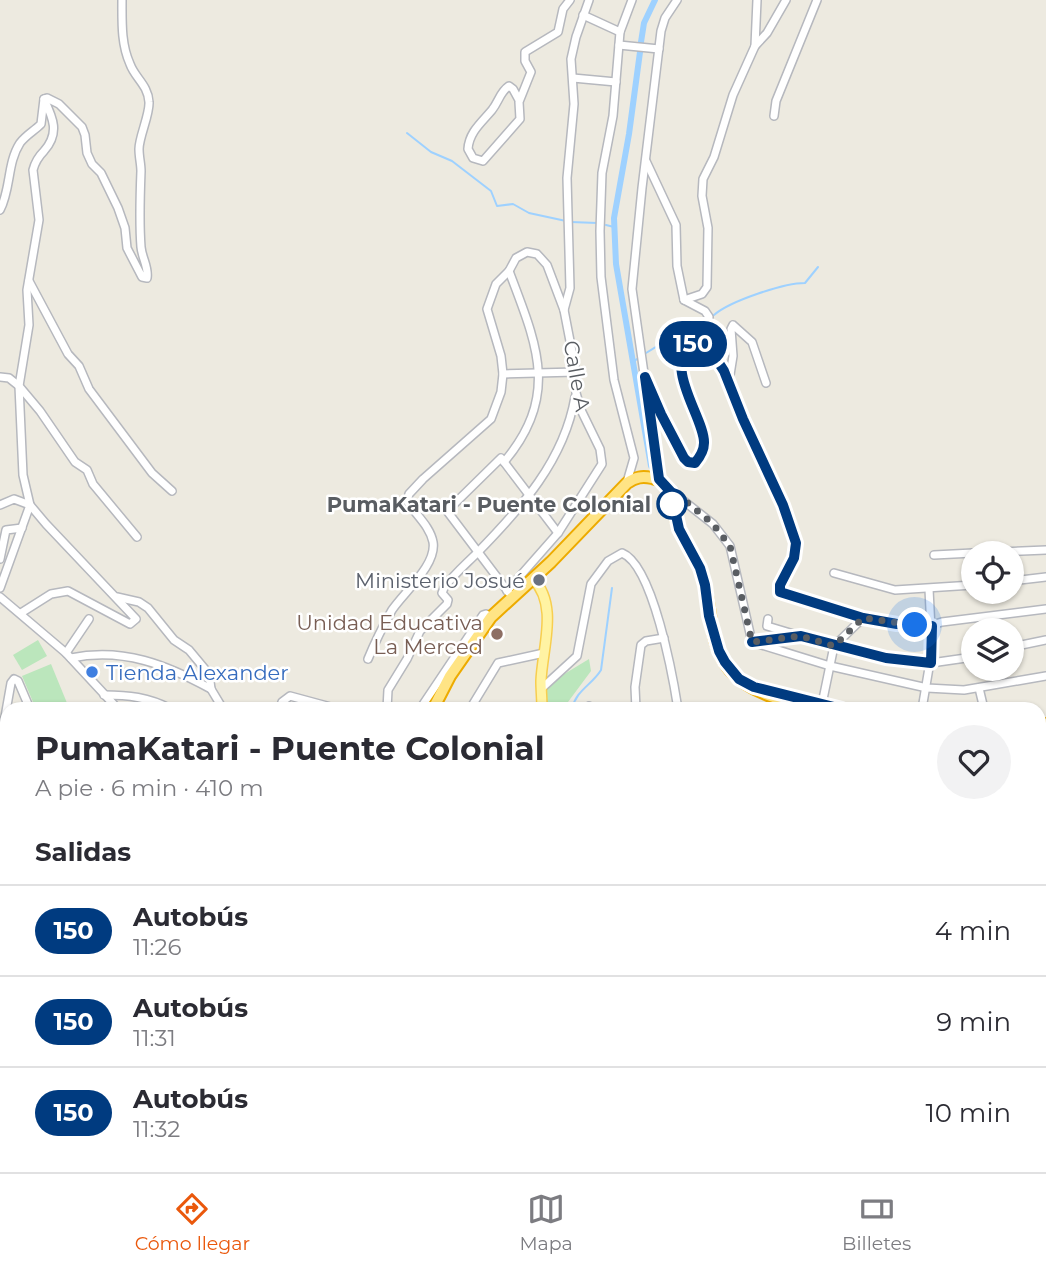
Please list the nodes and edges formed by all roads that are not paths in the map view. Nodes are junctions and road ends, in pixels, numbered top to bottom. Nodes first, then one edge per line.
1 (122, 0) edge
2 (570, 0) edge
3 (589, 0) edge
4 (632, 0) edge
5 (677, 0) edge
6 (757, 0) edge
7 (786, 0) edge
8 (817, 0) edge
9 (583, 15) junction
10 (620, 32) junction
11 (619, 45) junction
12 (755, 46) junction
13 (659, 48) junction
14 (573, 78) junction
15 (616, 82) junction
16 (44, 99) junction
17 (519, 100) junction
18 (774, 116) dead end
19 (646, 160) junction
20 (0, 210) edge
21 (509, 271) junction
22 (28, 280) junction
23 (684, 300) junction
24 (564, 310) junction
25 (703, 341) junction
26 (576, 372) junction
27 (503, 374) junction
28 (540, 374) junction
29 (0, 377) edge
30 (645, 377) junction
31 (729, 381) junction
32 (766, 383) dead end
33 (19, 386) junction
34 (576, 393) junction
35 (504, 462) junction
36 (657, 478) junction
37 (627, 483) junction
38 (172, 491) dead end
39 (671, 492) junction
40 (530, 494) junction
41 (0, 505) edge
42 (30, 505) junction
43 (22, 528) junction
44 (558, 533) junction
45 (137, 537) dead end
46 (1046, 550) edge
47 (1024, 551) edge
48 (477, 553) junction
49 (961, 554) edge
50 (934, 555) dead end
51 (2, 563) edge
52 (834, 573) dead end
53 (1046, 577) edge
54 (533, 579) junction
55 (1024, 580) edge
56 (961, 585) edge
57 (0, 588) edge
58 (929, 589) junction
59 (509, 594) junction
60 (0, 597) edge
61 (116, 597) junction
62 (1046, 609) edge
63 (21, 613) junction
64 (863, 618) junction
65 (89, 619) dead end
66 (768, 619) dead end
67 (932, 626) junction
68 (801, 636) junction
69 (664, 638) junction
70 (1046, 640) edge
71 (752, 642) junction
72 (1024, 645) edge
73 (834, 646) junction
74 (544, 653) junction
75 (69, 656) junction
76 (368, 659) dead end
77 (961, 659) edge
78 (931, 663) junction
79 (830, 666) junction
80 (1046, 676) edge
81 (927, 688) junction
82 (979, 688) junction
83 (211, 689) junction
84 (541, 689) junction
85 (103, 695) junction
86 (8, 702) edge
87 (26, 702) edge
88 (110, 702) edge
89 (156, 702) edge
90 (219, 702) edge
91 (282, 702) edge
92 (312, 702) edge
93 (387, 702) edge
94 (432, 702) edge
95 (474, 702) edge
96 (542, 702) edge
97 (636, 702) edge
98 (677, 702) edge
99 (792, 702) edge
100 (821, 702) edge
101 (924, 702) edge
102 (982, 702) edge

1 - 16 street
2 - 17 street
3 - 9 street
4 - 10 street
5 - 13 street
6 - 12 street
7 - 12 street
8 - 18 street
9 - 10 street
9 - 14 street
10 - 11 street
11 - 13 street
11 - 15 street
12 - 23 street
13 - 19 street
14 - 15 street
14 - 24 street
15 - 37 street
16 - 20 street
16 - 22 street
17 - 17 street
19 - 23 street
19 - 30 street
21 - 24 street, Calle A
21 - 27 street
21 - 28 street
22 - 33 street
22 - 38 street
23 - 25 street
24 - 26 street, Calle A
25 - 30 street
25 - 31 street
26 - 28 street
26 - 34 street, Calle A
27 - 28 street
27 - 76 street
28 - 35 street
29 - 33 street
30 - 36 street
31 - 32 street
31 - 64 street
33 - 42 street
33 - 45 street
34 - 40 street
34 - 44 street, Calle A
35 - 40 street
35 - 48 street
36 - 37 highway
36 - 39 highway
37 - 54 highway
39 - 71 street
39 - 99 highway
40 - 44 street
40 - 48 street
41 - 42 street
42 - 43 street
42 - 61 street
43 - 51 street
43 - 51 street
44 - 59 street, Calle A
46 - 47 street
48 - 59 street
48 - 93 street
49 - 50 street
51 - 57 street
52 - 58 street
53 - 55 street
54 - 59 highway
54 - 74 main road
56 - 58 street
58 - 67 street
59 - 94 highway
60 - 63 street
61 - 63 street
61 - 83 street
62 - 67 street
63 - 75 street
64 - 67 street
64 - 73 street
65 - 75 street
66 - 68 street
67 - 78 street
68 - 71 street
68 - 73 street
69 - 84 street
69 - 97 street
69 - 98 street
70 - 72 street
71 - 79 street
73 - 78 street
73 - 79 street
74 - 84 main road
74 - 95 street
75 - 83 street
75 - 85 street
77 - 78 street
78 - 81 street
79 - 81 street
79 - 100 street
80 - 82 street
81 - 82 street
81 - 101 street
82 - 102 street
83 - 90 street
84 - 96 main road
85 - 88 street
85 - 89 street
86 - 87 street
91 - 92 street

